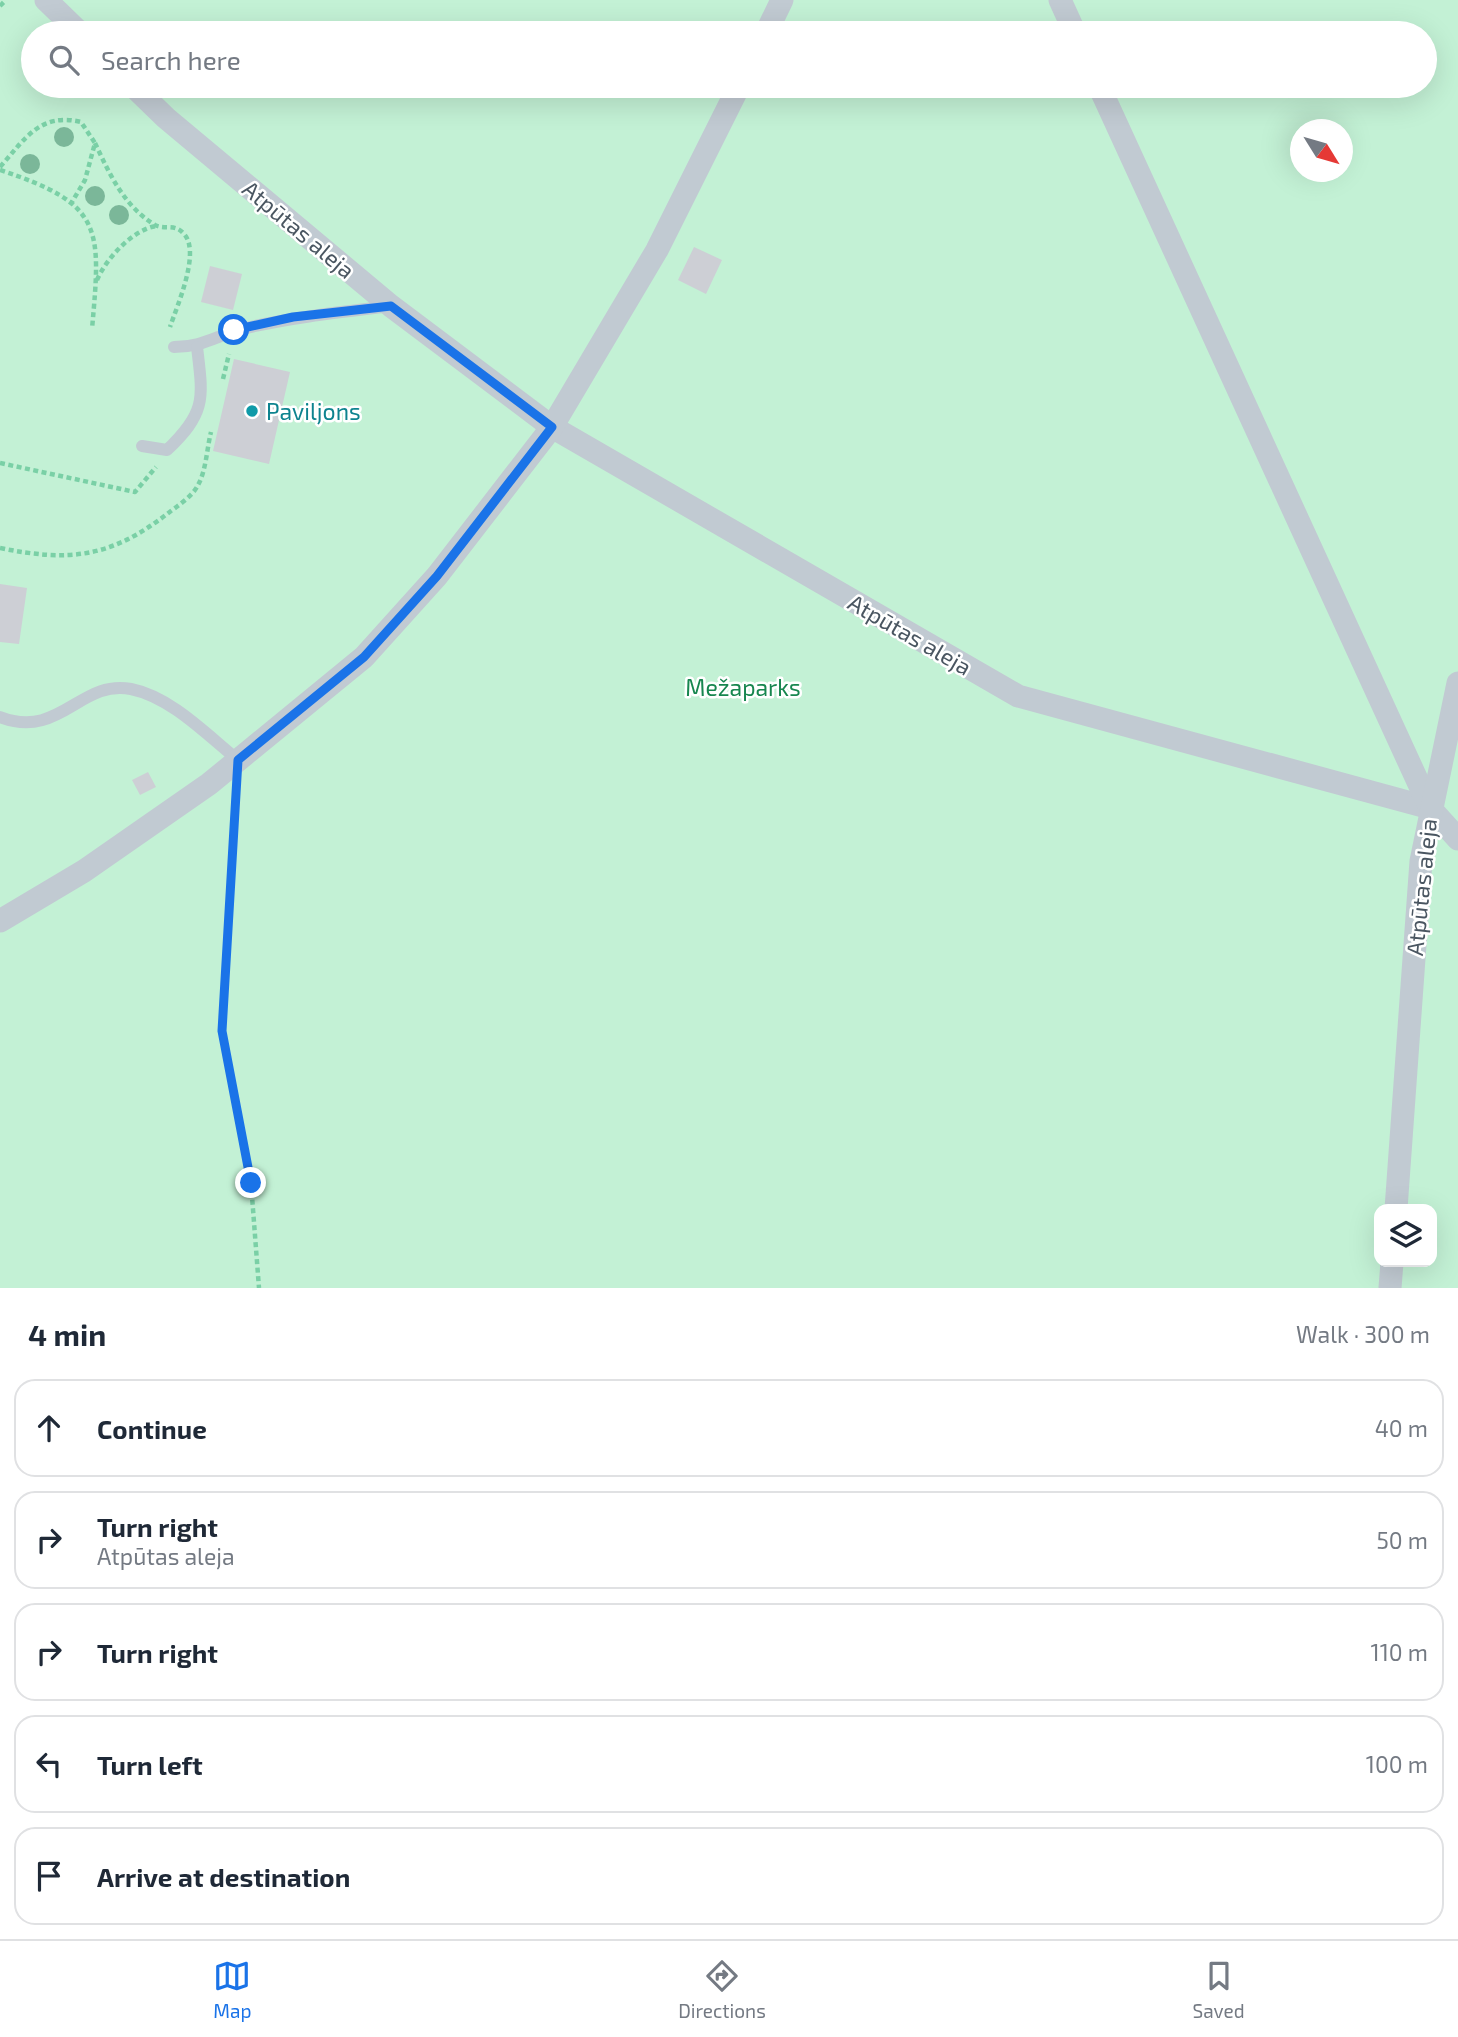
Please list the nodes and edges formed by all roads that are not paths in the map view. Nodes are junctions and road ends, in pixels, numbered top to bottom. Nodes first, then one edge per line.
1 (47, 0) edge
2 (782, 0) edge
3 (1060, 0) edge
4 (68, 21) edge
5 (772, 21) edge
6 (1070, 21) edge
7 (145, 98) edge
8 (733, 98) edge
9 (1105, 98) edge
10 (391, 306) junction
11 (174, 347) dead end
12 (197, 347) junction
13 (552, 427) junction
14 (142, 446) dead end
15 (1458, 683) edge
16 (0, 717) edge
17 (238, 760) junction
18 (1430, 808) junction
19 (1458, 839) edge
20 (0, 921) edge
21 (1396, 1204) edge
22 (1392, 1267) edge
23 (1390, 1288) edge

1 - 4 street
2 - 5 street
3 - 6 street
7 - 10 street, Atpūtas aleja
8 - 13 street
9 - 18 street
10 - 12 lane
10 - 13 street, Atpūtas aleja
11 - 12 lane
12 - 14 lane
13 - 17 street
13 - 18 street, Atpūtas aleja
15 - 18 street
16 - 17 lane
17 - 20 street
18 - 19 street
18 - 21 street, Atpūtas aleja
22 - 23 street

